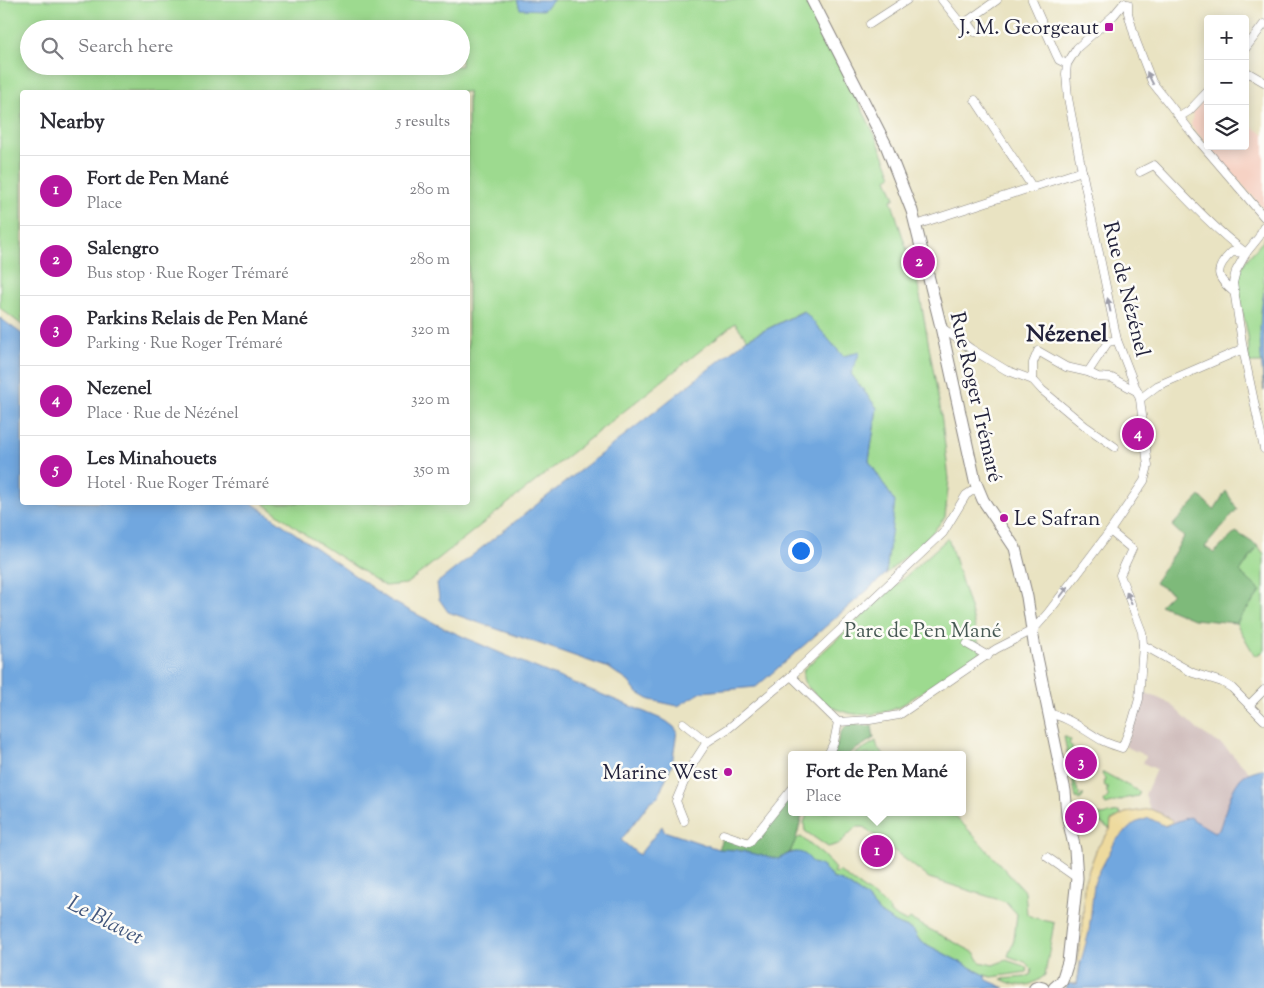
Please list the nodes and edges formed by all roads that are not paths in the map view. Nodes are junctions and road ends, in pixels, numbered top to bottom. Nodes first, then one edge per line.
1 (812, 0) edge
2 (907, 0) edge
3 (942, 0) edge
4 (997, 0) edge
5 (1032, 0) edge
6 (1127, 2) edge
7 (967, 21) junction
8 (870, 24) dead end
9 (1264, 24) edge
10 (974, 32) dead end
11 (1249, 44) edge
12 (1067, 64) junction
13 (1249, 73) edge
14 (1264, 82) edge
15 (1204, 95) edge
16 (975, 100) dead end
17 (1179, 117) junction
18 (1082, 171) junction
19 (1140, 172) dead end
20 (1033, 188) junction
21 (1264, 217) edge
22 (916, 225) junction
23 (1264, 226) edge
24 (1246, 253) junction
25 (1235, 293) junction
26 (941, 327) junction
27 (1117, 340) junction
28 (1243, 348) junction
29 (1088, 372) junction
30 (1033, 380) junction
31 (1139, 395) junction
32 (1115, 447) dead end
33 (1264, 449) edge
34 (978, 487) junction
35 (1110, 531) junction
36 (1033, 630) junction
37 (967, 644) dead end
38 (1143, 645) junction
39 (988, 656) junction
40 (791, 676) junction
41 (1264, 690) edge
42 (1249, 704) junction
43 (1049, 714) junction
44 (1264, 720) edge
45 (838, 722) junction
46 (683, 723) dead end
47 (707, 742) junction
48 (830, 751) edge
49 (788, 794) edge
50 (684, 821) dead end
51 (723, 834) dead end
52 (1047, 857) dead end
53 (1077, 878) junction
54 (1035, 988) edge
55 (1043, 988) edge
56 (1054, 988) edge

1 - 22 street, Rue Roger Trémaré
2 - 8 street
3 - 7 street
4 - 7 street
5 - 12 street
6 - 12 street
17 -> 6 street
7 - 10 street
9 - 11 street
12 - 18 street, Rue de Nézénel
13 - 14 street
15 - 17 street
16 - 20 street
17 - 21 street
18 - 20 street
27 -> 18 street, Rue de Nézénel
19 - 24 street
20 - 22 street
22 - 26 street, Rue Roger Trémaré
23 - 24 street
24 - 25 street
24 - 25 street
25 - 28 street
26 - 30 street
26 - 34 street, Rue Roger Trémaré
27 - 29 street
27 - 31 street, Rue de Nézénel
28 - 31 street
28 - 33 street
29 - 30 street
29 - 31 street
30 - 32 street
31 - 35 street, Rue de Nézénel
34 - 36 street, Rue Roger Trémaré
34 - 40 street
36 -> 35 street, Rue de Nézénel
38 -> 35 street
36 - 39 street
36 - 43 street, Rue Roger Trémaré
37 - 39 street
38 - 42 street
38 - 43 street
39 - 45 street
40 - 45 street
40 - 47 street
41 - 42 street
42 - 44 street
43 - 53 street, Rue Roger Trémaré
45 - 48 street
46 - 47 street
47 - 50 street
49 - 51 street
52 - 53 street
53 - 56 street, Rue Roger Trémaré
54 - 55 street

